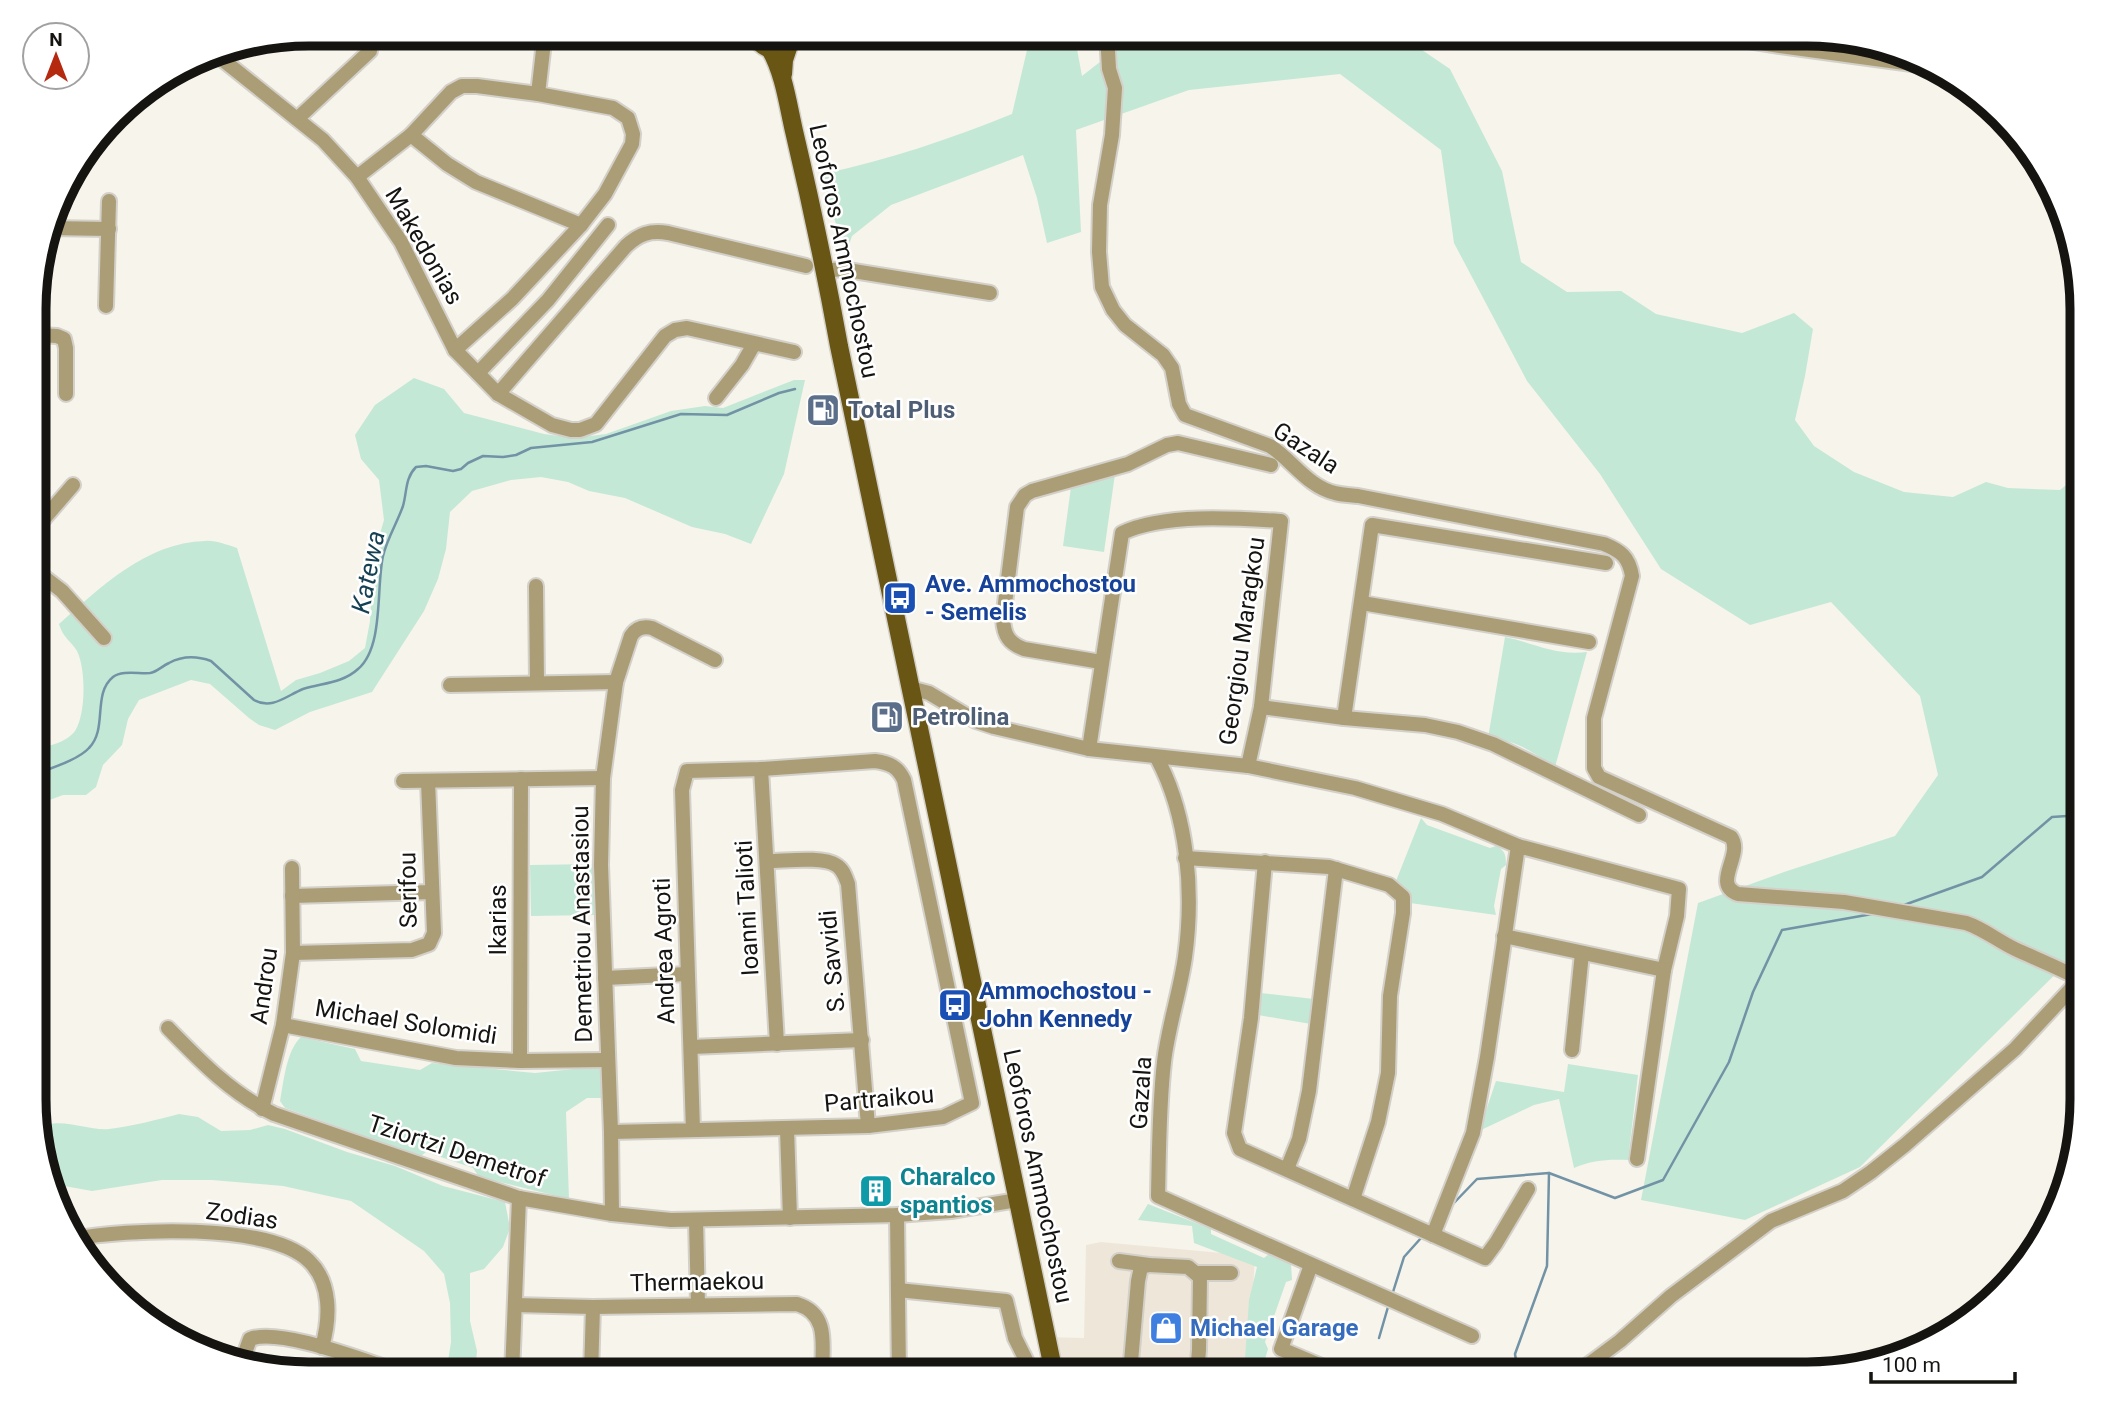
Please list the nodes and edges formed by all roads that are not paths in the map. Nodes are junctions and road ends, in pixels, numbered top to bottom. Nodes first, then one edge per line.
1 (544, 46) edge
2 (764, 46) edge
3 (789, 46) edge
4 (1108, 46) edge
5 (1780, 46) edge
6 (370, 51) dead end
7 (223, 60) edge
8 (1900, 62) edge
9 (783, 85) junction
10 (538, 94) junction
11 (297, 119) junction
12 (411, 135) junction
13 (357, 177) junction
14 (109, 201) dead end
15 (581, 225) junction
16 (608, 225) dead end
17 (58, 228) edge
18 (109, 229) junction
19 (806, 266) dead end
20 (825, 271) junction
21 (990, 293) dead end
22 (106, 306) dead end
23 (46, 335) edge
24 (754, 344) junction
25 (456, 350) junction
26 (794, 352) dead end
27 (478, 373) junction
28 (66, 394) dead end
29 (498, 394) junction
30 (716, 398) dead end
31 (1271, 465) dead end
32 (73, 485) dead end
33 (46, 516) edge
34 (1606, 563) dead end
35 (46, 579) edge
36 (536, 586) dead end
37 (1362, 603) junction
38 (104, 638) dead end
39 (1589, 642) dead end
40 (715, 660) dead end
41 (1101, 662) junction
42 (616, 682) junction
43 (537, 683) junction
44 (450, 685) dead end
45 (910, 688) junction
46 (1261, 707) junction
47 (1344, 718) junction
48 (1089, 750) junction
49 (1157, 758) junction
50 (1248, 766) junction
51 (761, 769) junction
52 (603, 778) junction
53 (521, 779) junction
54 (402, 781) dead end
55 (428, 781) junction
56 (1639, 815) dead end
57 (1518, 846) junction
58 (1185, 858) junction
59 (768, 861) junction
60 (1265, 862) junction
61 (292, 869) dead end
62 (1336, 869) junction
63 (432, 892) junction
64 (292, 896) junction
65 (1504, 936) junction
66 (293, 953) junction
67 (1582, 953) junction
68 (1664, 970) junction
69 (2070, 973) edge
70 (687, 974) junction
71 (605, 978) junction
72 (2070, 990) edge
73 (283, 1024) junction
74 (168, 1028) dead end
75 (862, 1040) junction
76 (777, 1044) junction
77 (691, 1047) junction
78 (1572, 1049) dead end
79 (607, 1060) junction
80 (520, 1061) junction
81 (262, 1109) junction
82 (868, 1126) junction
83 (787, 1129) junction
84 (693, 1130) junction
85 (611, 1132) junction
86 (1637, 1159) dead end
87 (1287, 1169) junction
88 (1528, 1189) dead end
89 (519, 1198) junction
90 (1018, 1199) junction
91 (1353, 1199) junction
92 (612, 1214) junction
93 (897, 1215) junction
94 (790, 1218) junction
95 (696, 1220) junction
96 (1433, 1235) junction
97 (85, 1237) edge
98 (1119, 1261) dead end
99 (1149, 1265) junction
100 (1311, 1265) junction
101 (1196, 1273) junction
102 (1231, 1273) dead end
103 (898, 1290) junction
104 (515, 1305) junction
105 (698, 1305) junction
106 (593, 1307) junction
107 (1472, 1336) dead end
108 (322, 1347) junction
109 (246, 1354) edge
110 (369, 1362) edge
111 (513, 1362) edge
112 (591, 1362) edge
113 (822, 1362) edge
114 (899, 1362) edge
115 (1027, 1362) edge
116 (1055, 1362) edge
117 (1130, 1362) edge
118 (1198, 1362) edge
119 (1312, 1362) edge
120 (1592, 1362) edge

1 - 10 street
2 - 9 main road, Leoforos Ammochostou
3 - 9 main road, Leoforos Ammochostou
4 - 69 street, Gazala
5 - 8 street
6 - 11 street
7 - 11 street, Makedonias
9 - 20 main road, Leoforos Ammochostou
10 - 12 street
10 - 15 street
11 - 13 street, Makedonias
12 - 13 street
12 - 15 street
13 - 25 street, Makedonias
14 - 18 street
15 - 25 street
16 - 27 street
17 - 18 street
18 - 22 street
19 - 29 street
20 - 21 street
20 - 45 main road, Leoforos Ammochostou
23 - 28 street
24 - 26 street
24 - 29 street, Makedonias
24 - 30 street
25 - 27 street, Makedonias
27 - 29 street, Makedonias
31 - 41 street
32 - 33 street
34 - 37 street
35 - 38 street
36 - 43 street
37 - 39 street
37 - 47 street
40 - 42 street, Demetriou Anastasiou
41 - 46 street, Georgiou Maragkou
41 - 48 street
42 - 43 street
42 - 52 street, Demetriou Anastasiou
43 - 44 street
45 - 48 street
45 - 90 main road, Leoforos Ammochostou
46 - 47 street
46 - 50 street, Georgiou Maragkou
47 - 56 street
48 - 49 street
49 - 50 street
49 - 58 street, Gazala
50 - 57 street
51 - 59 street, Ioanni Talioti
51 - 70 street, Andrea Agroti
51 - 82 street, Partraikou
52 - 53 street
52 - 71 street, Demetriou Anastasiou
53 - 55 street
53 - 80 street, Ikarias
54 - 55 street
55 - 63 street, Serifou
57 - 65 street
57 - 68 street
58 - 60 street
58 - 100 street, Gazala
59 - 75 street, S. Savvidi
59 - 76 street, Ioanni Talioti
60 - 62 street
60 - 87 street
61 - 64 street, Androu
62 - 87 street
62 - 91 street
63 - 64 street
63 - 66 street, Serifou
64 - 66 street, Androu
65 - 67 street
65 - 96 street
66 - 73 street, Androu
67 - 68 street
67 - 78 street
68 - 86 street
70 - 71 street
70 - 77 street, Andrea Agroti
71 - 79 street, Demetriou Anastasiou
72 - 120 street
73 - 80 street, Michael Solomidi
73 - 81 street, Androu
74 - 81 street, Tziortzi Demetrof
75 - 76 street
75 - 82 street, S. Savvidi
76 - 77 street
77 - 84 street, Andrea Agroti
79 - 80 street, Michael Solomidi
79 - 85 street, Demetriou Anastasiou
81 - 89 street, Tziortzi Demetrof
82 - 83 street, Partraikou
83 - 84 street, Partraikou
83 - 94 street
84 - 85 street, Partraikou
85 - 92 street, Demetriou Anastasiou
87 - 91 street
88 - 96 street
89 - 92 street, Tziortzi Demetrof
89 - 104 street
90 - 93 street, Tziortzi Demetrof
90 - 116 main road, Leoforos Ammochostou
91 - 96 street
92 - 95 street, Tziortzi Demetrof
93 - 94 street, Tziortzi Demetrof
93 - 103 street
94 - 95 street, Tziortzi Demetrof
95 - 105 street
97 - 108 street, Zodias
98 - 99 street
99 - 101 street
99 - 117 street
100 - 107 street
100 - 119 street
101 - 102 street
101 - 118 street
103 - 114 street
103 - 115 street
104 - 106 street, Thermaekou
104 - 111 street
105 - 106 street, Thermaekou
105 - 113 street, Thermaekou
106 - 112 street
108 - 109 street
108 - 110 street

